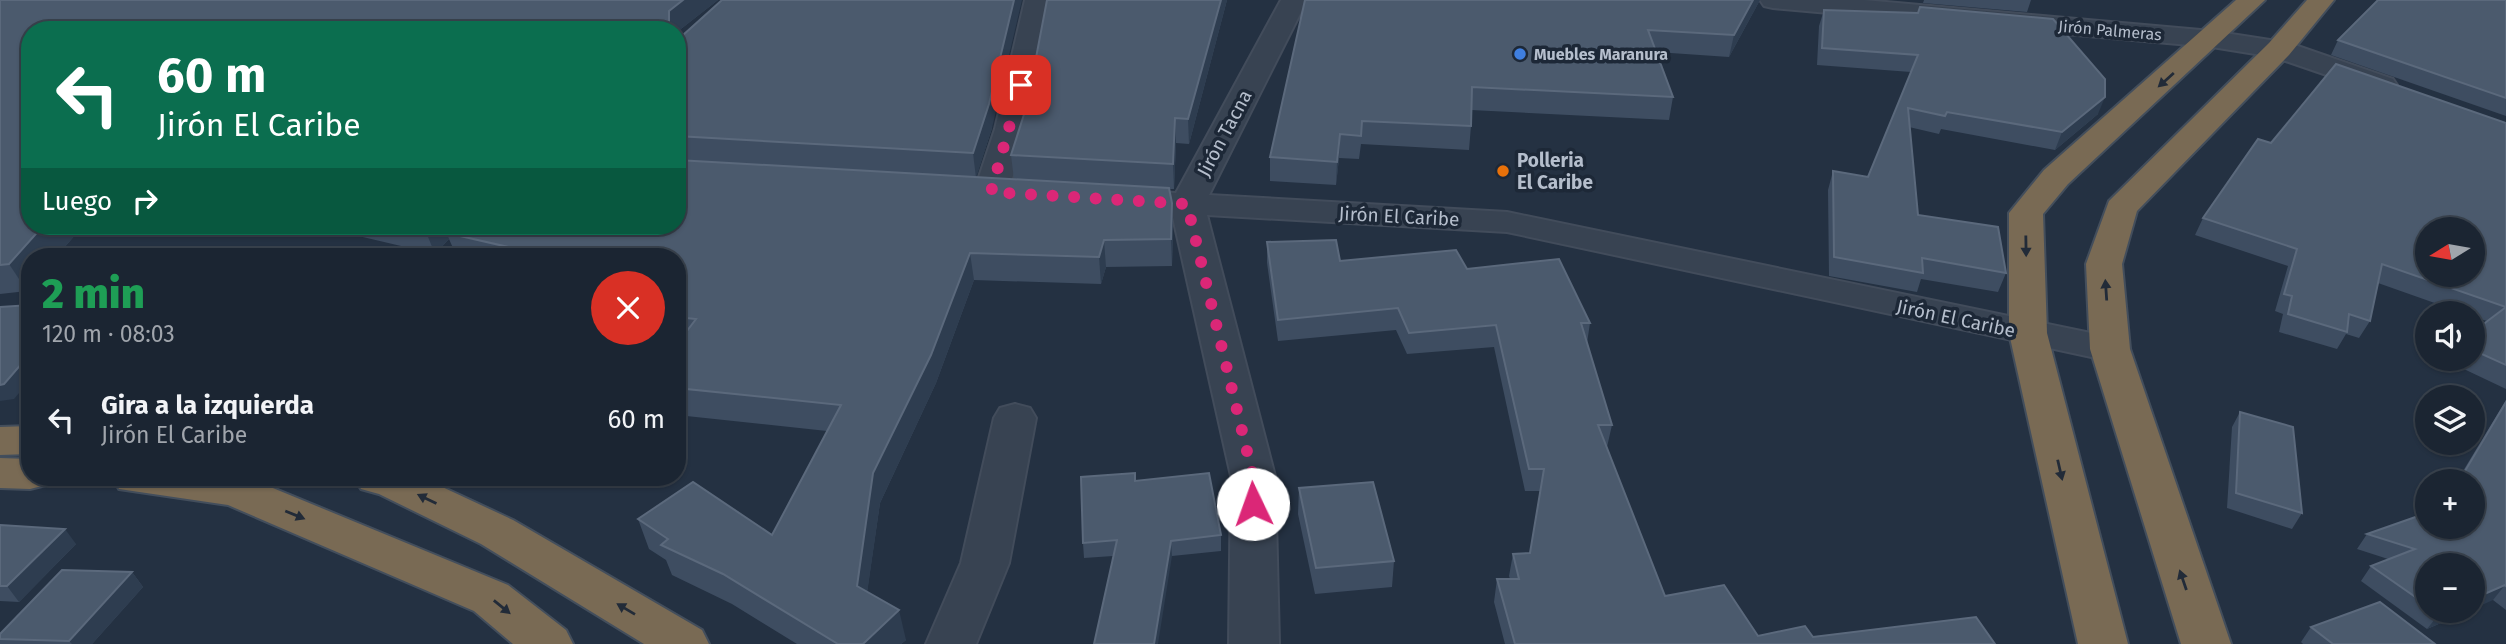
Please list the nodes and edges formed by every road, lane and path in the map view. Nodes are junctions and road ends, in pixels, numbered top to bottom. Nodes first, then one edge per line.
1 (1038, 0) edge
2 (1294, 0) edge
3 (1773, 0) edge
4 (2252, 0) edge
5 (2321, 0) edge
6 (2212, 39) junction
7 (2279, 49) junction
8 (2410, 94) edge
9 (1030, 194) edge
10 (1082, 198) edge
11 (1187, 204) junction
12 (2028, 333) junction
13 (2110, 349) junction
14 (1015, 418) dead end
15 (21, 440) edge
16 (0, 441) edge
17 (0, 473) edge
18 (21, 474) edge
19 (243, 486) edge
20 (401, 486) edge
21 (548, 644) edge
22 (684, 644) edge
23 (951, 644) edge
24 (1254, 644) edge
25 (2103, 644) edge
26 (2206, 644) edge

1 - 9 street
2 - 11 street, Jirón Tacna
3 - 6 street, Jirón Palmeras
4 - 6 highway
5 - 7 highway
6 - 7 street, Jirón Palmeras
6 -> 12 highway
7 - 8 street, Jirón Palmeras
13 -> 7 highway
10 - 11 street, Jirón El Caribe
11 - 12 street, Jirón El Caribe
11 - 24 street
12 - 13 street, Jirón El Caribe
12 -> 25 highway
26 -> 13 highway
14 - 23 street
15 - 16 highway
17 - 18 highway
19 -> 21 highway
22 -> 20 highway

